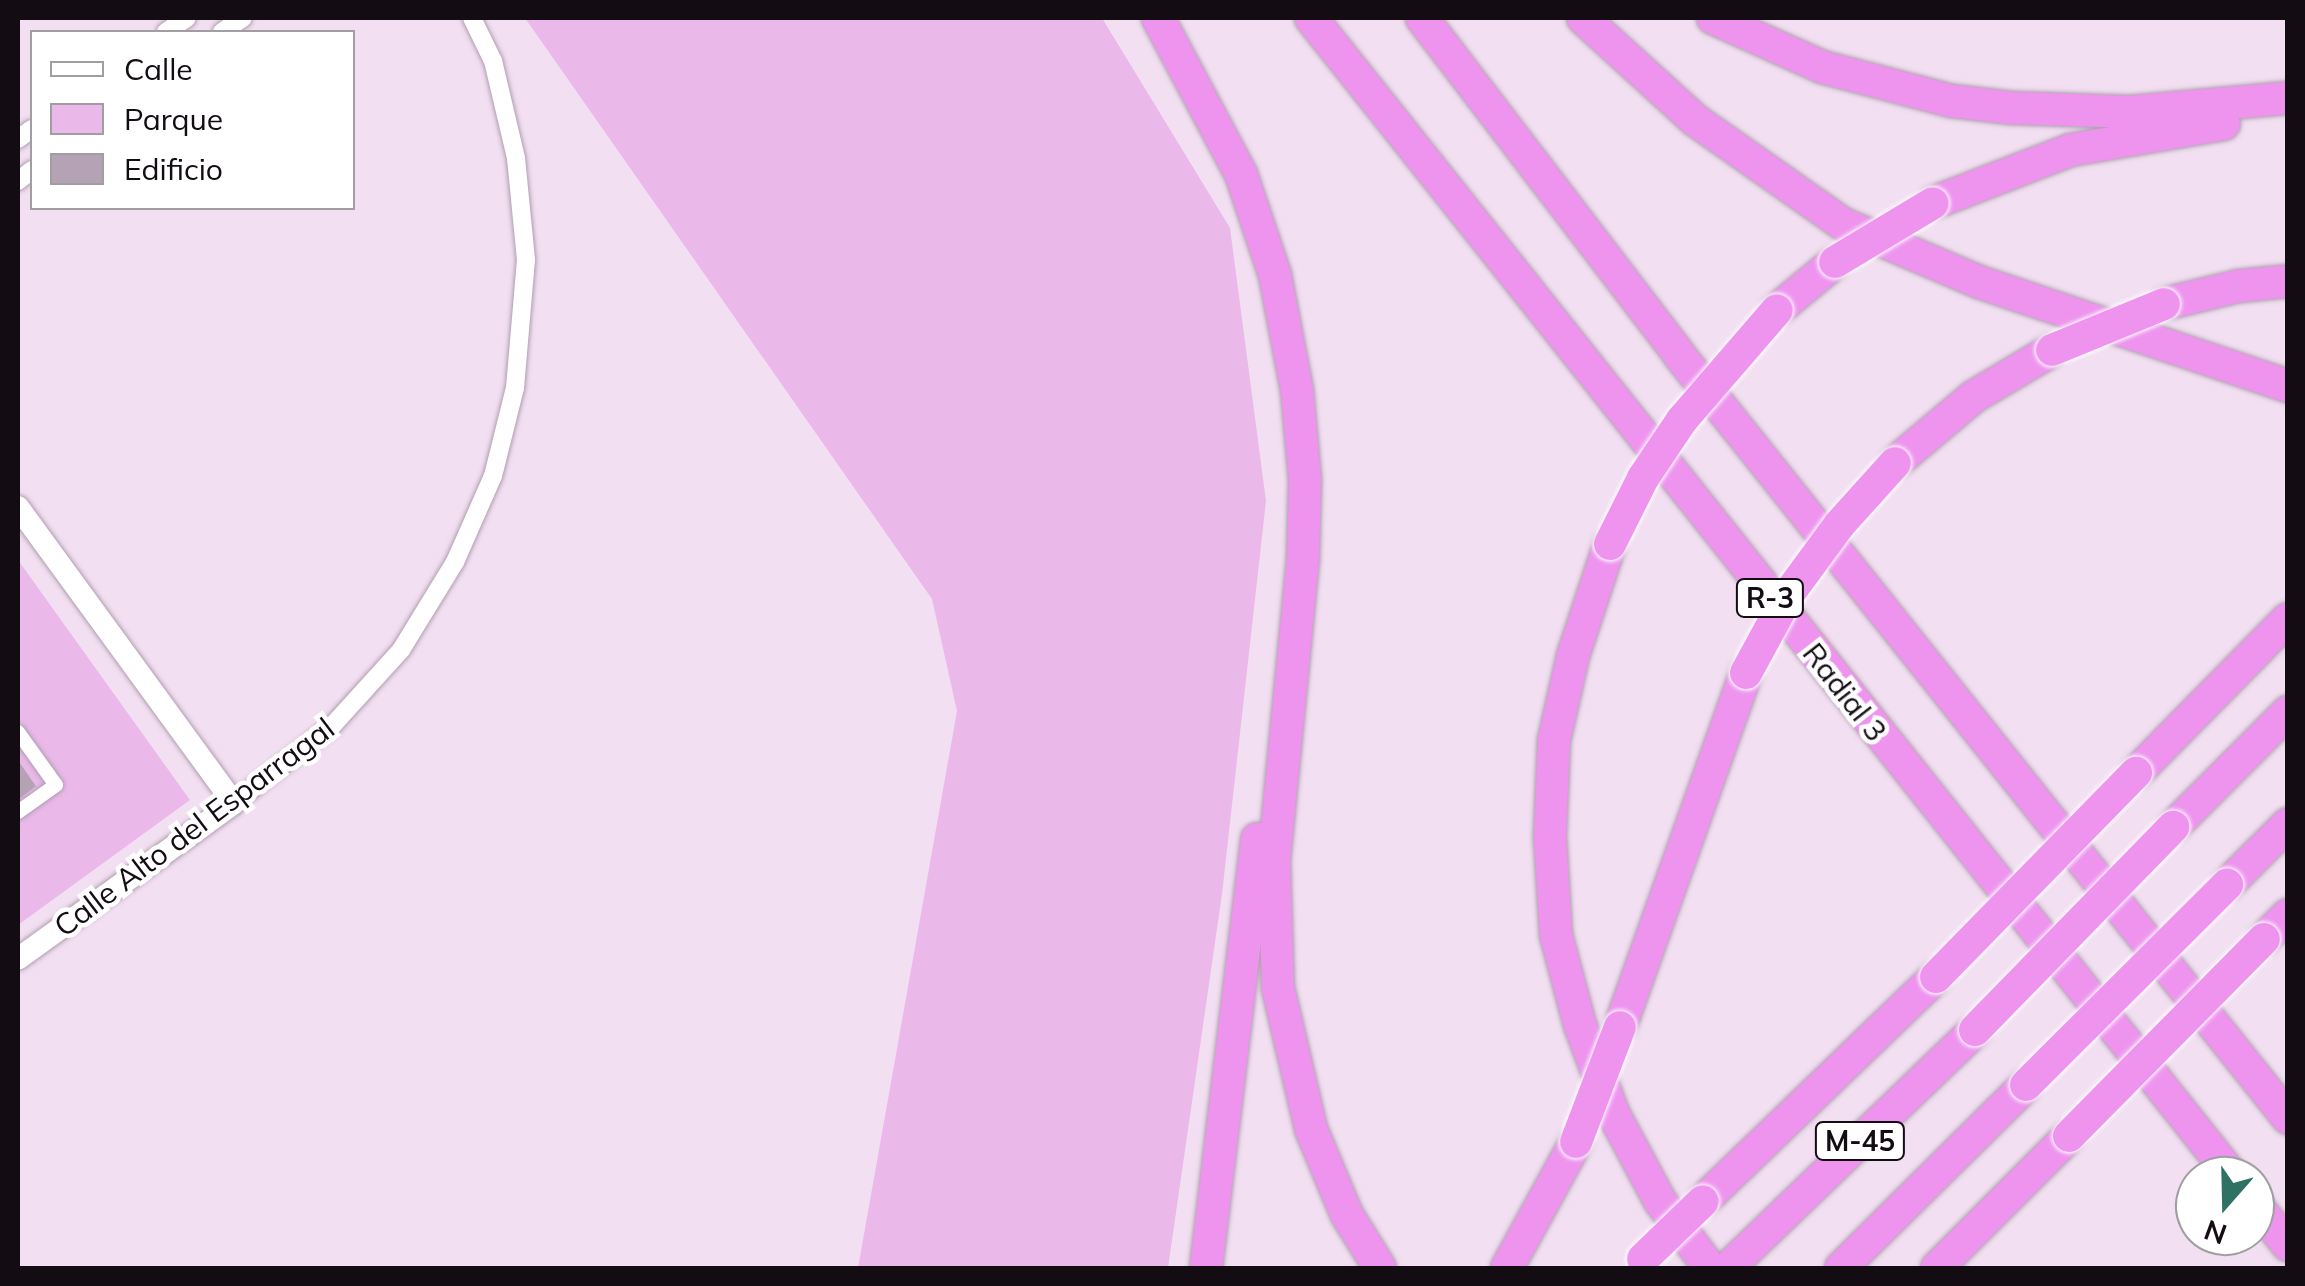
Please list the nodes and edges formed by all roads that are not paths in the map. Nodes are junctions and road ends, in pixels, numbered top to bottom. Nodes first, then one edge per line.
1 (472, 18) edge
2 (1158, 18) edge
3 (1311, 18) edge
4 (1422, 18) edge
5 (1583, 18) edge
6 (1713, 18) edge
7 (2288, 98) edge
8 (2288, 114) edge
9 (2288, 281) edge
10 (2288, 386) edge
11 (18, 507) edge
12 (1303, 559) junction
13 (2288, 619) edge
14 (2288, 712) edge
15 (18, 732) edge
16 (234, 803) junction
17 (18, 812) edge
18 (2288, 824) edge
19 (2288, 915) edge
20 (18, 959) edge
21 (2288, 1118) edge
22 (2216, 1156) edge
23 (1737, 1260) edge
24 (1638, 1264) edge
25 (1206, 1268) edge
26 (1380, 1268) edge
27 (1507, 1268) edge
28 (1710, 1268) edge
29 (1842, 1268) edge
30 (1937, 1268) edge

1 - 16 street, Calle Alto del Esparragal
2 - 12 highway
3 - 22 highway, Radial 3 / R-3
4 - 21 highway, R-3
5 - 10 highway
6 - 7 highway
8 - 28 highway, bridge
9 - 27 highway, bridge
11 - 16 street
12 - 25 highway
12 - 26 highway
13 - 24 highway, bridge
14 - 23 highway, M-45, bridge
15 - 17 street
16 - 20 street, Calle Alto del Esparragal
18 - 29 highway, M-45, bridge
19 - 30 highway, bridge

